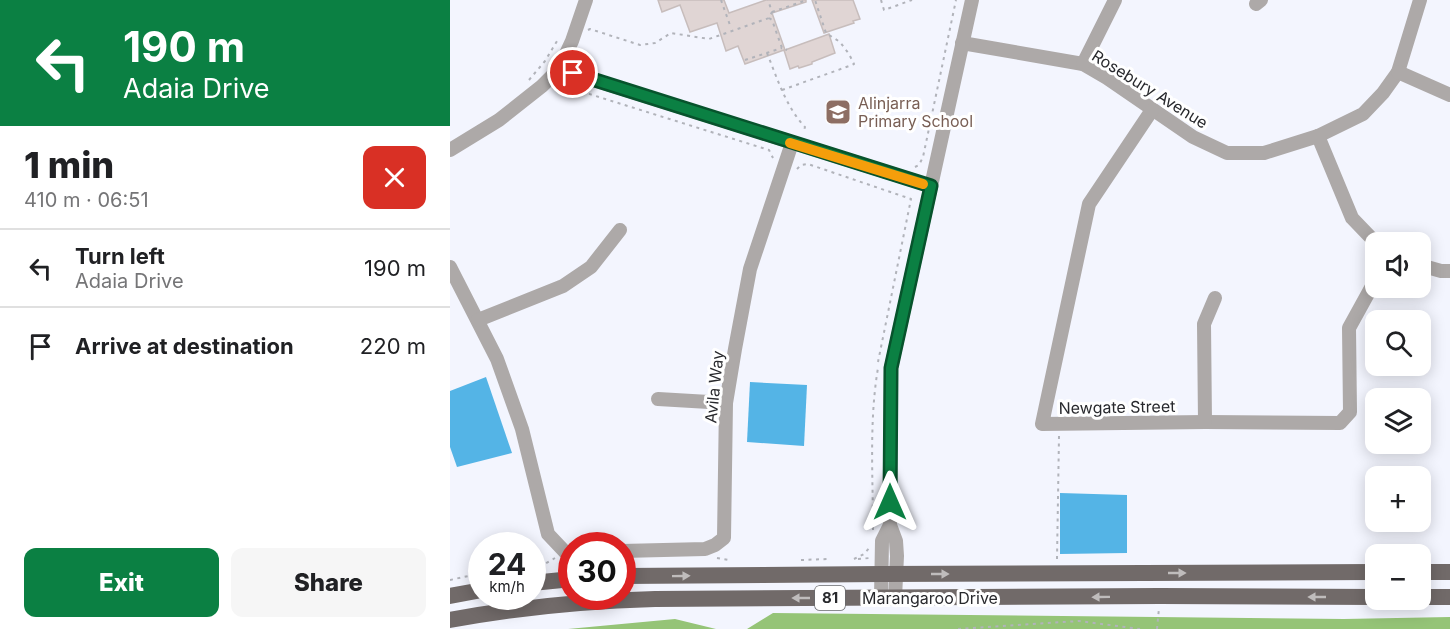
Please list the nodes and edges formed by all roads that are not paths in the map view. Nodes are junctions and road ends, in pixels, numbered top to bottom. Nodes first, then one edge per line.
1 (586, 0) edge
2 (972, 0) edge
3 (1115, 0) edge
4 (1420, 0) edge
5 (962, 43) junction
6 (1083, 64) junction
7 (559, 69) junction
8 (1398, 72) junction
9 (1450, 95) edge
10 (1152, 110) junction
11 (1318, 136) junction
12 (792, 143) junction
13 (450, 150) edge
14 (931, 186) junction
15 (620, 230) dead end
16 (1365, 232) edge
17 (450, 267) edge
18 (1431, 268) edge
19 (1450, 271) edge
20 (1215, 298) dead end
21 (1366, 298) edge
22 (478, 320) junction
23 (658, 399) dead end
24 (726, 403) junction
25 (1204, 422) junction
26 (890, 525) junction
27 (558, 545) edge
28 (636, 551) edge
29 (886, 568) junction
30 (1365, 572) edge
31 (1431, 572) edge
32 (1450, 572) edge
33 (636, 575) edge
34 (468, 593) edge
35 (450, 596) edge
36 (1365, 597) edge
37 (1431, 597) edge
38 (1450, 597) edge
39 (888, 598) junction
40 (450, 620) edge

1 - 7 street
2 - 5 street
3 - 6 street
4 - 8 street, Rosebury Avenue
5 - 6 street, Rosebury Avenue
5 - 14 street
6 - 10 street, Rosebury Avenue
7 - 12 street
7 - 13 street
8 - 9 street
8 - 11 street, Rosebury Avenue
10 - 11 street, Rosebury Avenue
10 - 25 street, Newgate Street
11 - 16 street
12 - 14 street
12 - 24 street, Avila Way
14 - 26 street
15 - 22 street
17 - 22 street
18 - 19 street
20 - 25 street
21 - 25 street, Newgate Street
22 - 27 street
23 - 24 street
24 - 28 street, Avila Way
26 - 29 street
26 - 29 street
29 -> 30 main road, Marangaroo Drive / 81
33 -> 29 main road, Marangaroo Drive / 81
29 - 39 street
31 - 32 main road
34 - 35 main road
36 -> 39 main road, Marangaroo Drive / 81
37 - 38 main road
39 -> 40 main road, Marangaroo Drive / 81

